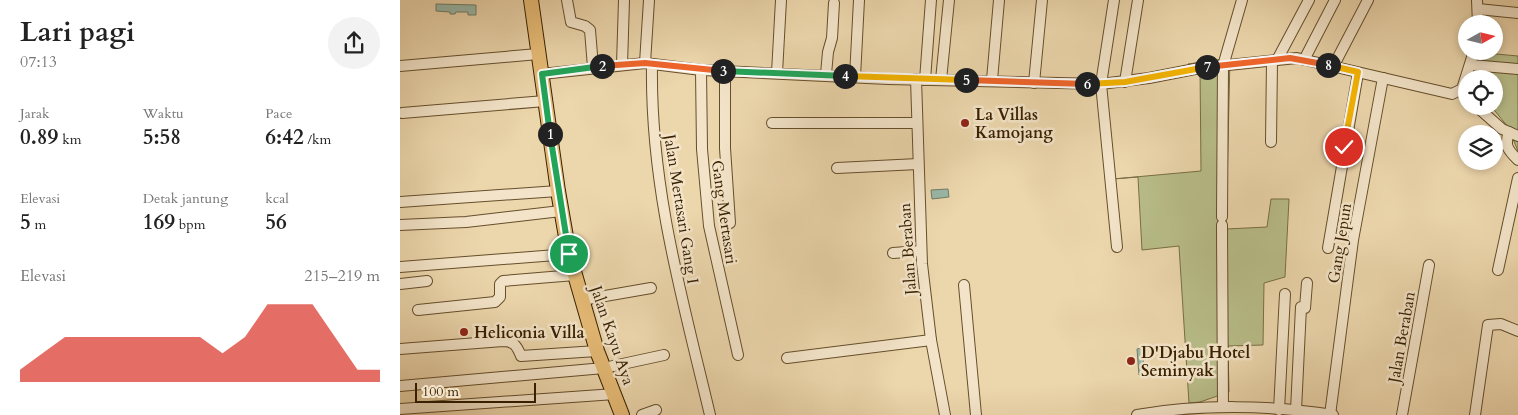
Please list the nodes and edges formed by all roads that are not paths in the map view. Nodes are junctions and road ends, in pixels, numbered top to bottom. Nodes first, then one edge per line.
1 (531, 0) edge
2 (567, 0) edge
3 (624, 0) edge
4 (649, 0) edge
5 (781, 0) edge
6 (859, 0) edge
7 (931, 0) edge
8 (949, 0) edge
9 (999, 0) edge
10 (1042, 0) edge
11 (1114, 0) edge
12 (1138, 0) edge
13 (1242, 0) edge
14 (1309, 0) edge
15 (1335, 0) edge
16 (1368, 0) edge
17 (834, 3) dead end
18 (1478, 5) edge
19 (1518, 13) edge
20 (538, 54) junction
21 (1274, 60) junction
22 (1304, 60) junction
23 (1472, 60) edge
24 (648, 63) junction
25 (622, 65) junction
26 (1471, 65) junction
27 (400, 66) edge
28 (1223, 66) junction
29 (593, 67) junction
30 (1333, 67) junction
31 (1518, 69) edge
32 (701, 70) junction
33 (1470, 70) edge
34 (725, 71) junction
35 (1358, 72) junction
36 (777, 73) junction
37 (542, 74) junction
38 (826, 74) junction
39 (854, 77) junction
40 (1383, 78) junction
41 (920, 80) junction
42 (941, 80) junction
43 (992, 80) junction
44 (1125, 82) junction
45 (1034, 83) junction
46 (1101, 84) junction
47 (1458, 93) edge
48 (545, 101) junction
49 (402, 113) dead end
50 (1487, 115) edge
51 (772, 123) dead end
52 (916, 123) junction
53 (1514, 134) edge
54 (1271, 142) dead end
55 (1518, 160) edge
56 (918, 164) junction
57 (837, 168) dead end
58 (1518, 178) edge
59 (558, 191) junction
60 (400, 202) edge
61 (561, 211) junction
62 (730, 223) dead end
63 (400, 225) edge
64 (1117, 248) dead end
65 (1328, 248) dead end
66 (921, 251) junction
67 (893, 253) dead end
68 (569, 254) junction
69 (1429, 266) dead end
70 (400, 267) edge
71 (1498, 270) dead end
72 (574, 274) junction
73 (427, 281) dead end
74 (1307, 283) dead end
75 (400, 284) edge
76 (964, 285) dead end
77 (651, 288) dead end
78 (1285, 294) dead end
79 (582, 300) junction
80 (1305, 308) junction
81 (418, 310) dead end
82 (1304, 328) dead end
83 (1518, 331) edge
84 (931, 340) junction
85 (400, 349) edge
86 (597, 351) junction
87 (664, 355) dead end
88 (738, 355) dead end
89 (787, 358) dead end
90 (604, 368) junction
91 (400, 386) edge
92 (615, 394) junction
93 (1223, 407) junction
94 (400, 408) edge
95 (656, 410) dead end
96 (1279, 410) junction
97 (1296, 410) junction
98 (1171, 413) edge
99 (1185, 413) edge
100 (622, 415) edge
101 (642, 415) edge
102 (710, 415) edge
103 (945, 415) edge
104 (976, 415) edge
105 (1137, 415) edge
106 (1328, 415) edge
107 (1402, 415) edge
108 (1475, 415) edge

1 - 20 main road, Jalan Kayu Aya
2 - 29 street
3 - 25 street
4 - 24 street, Jalan Mertasari Gang I
5 - 36 street
6 - 39 street
7 - 41 street, Jalan Beraban
8 - 42 street
9 - 43 street
10 - 45 street
11 - 46 street
12 - 44 street
13 - 28 street
14 - 21 street
15 - 22 street
16 - 30 street
17 - 38 street
18 - 19 street
20 - 27 street
20 - 37 main road, Jalan Kayu Aya
21 - 22 street
21 - 28 street
21 - 54 street
22 - 30 street
23 - 26 street
24 - 25 street
24 - 32 street
24 - 102 street, Jalan Mertasari Gang I
25 - 29 street
26 - 31 street
26 - 33 street
28 - 44 street
28 - 93 street
29 - 37 street
30 - 35 street
32 - 34 street
32 - 88 street, Gang Mertasari
34 - 36 street
34 - 62 street
35 - 40 street
35 - 65 street
36 - 38 street
37 - 48 main road, Jalan Kayu Aya
38 - 39 street
39 - 41 street
40 - 47 street
40 - 106 street, Gang Jepun
41 - 42 street
41 - 52 street, Jalan Beraban
42 - 43 street
43 - 45 street
44 - 46 street
45 - 46 street
46 - 64 street
48 - 49 street
48 - 59 main road, Jalan Kayu Aya
50 - 53 street
51 - 52 street
52 - 56 street, Jalan Beraban
53 - 55 street
56 - 57 street
56 - 66 street, Jalan Beraban
58 - 71 street
59 - 60 street
59 - 61 main road, Jalan Kayu Aya
61 - 63 street
61 - 68 main road, Jalan Kayu Aya
66 - 67 street
66 - 84 street, Jalan Beraban
68 - 70 street
68 - 72 main road, Jalan Kayu Aya
69 - 107 street, Jalan Beraban
72 - 79 main road, Jalan Kayu Aya
72 - 81 street
73 - 75 street
74 - 80 street
76 - 104 street
77 - 79 street
78 - 96 street
79 - 86 main road, Jalan Kayu Aya
80 - 82 street
80 - 97 street
83 - 108 street
84 - 89 street
84 - 103 street, Jalan Beraban
85 - 86 street
86 - 90 main road, Jalan Kayu Aya
87 - 90 street
90 - 91 street
90 - 92 main road, Jalan Kayu Aya
92 - 94 street
92 - 100 main road, Jalan Kayu Aya
93 - 96 street
93 - 99 street
95 - 101 street
96 - 97 street
97 - 106 street
98 - 99 street
98 - 105 street

